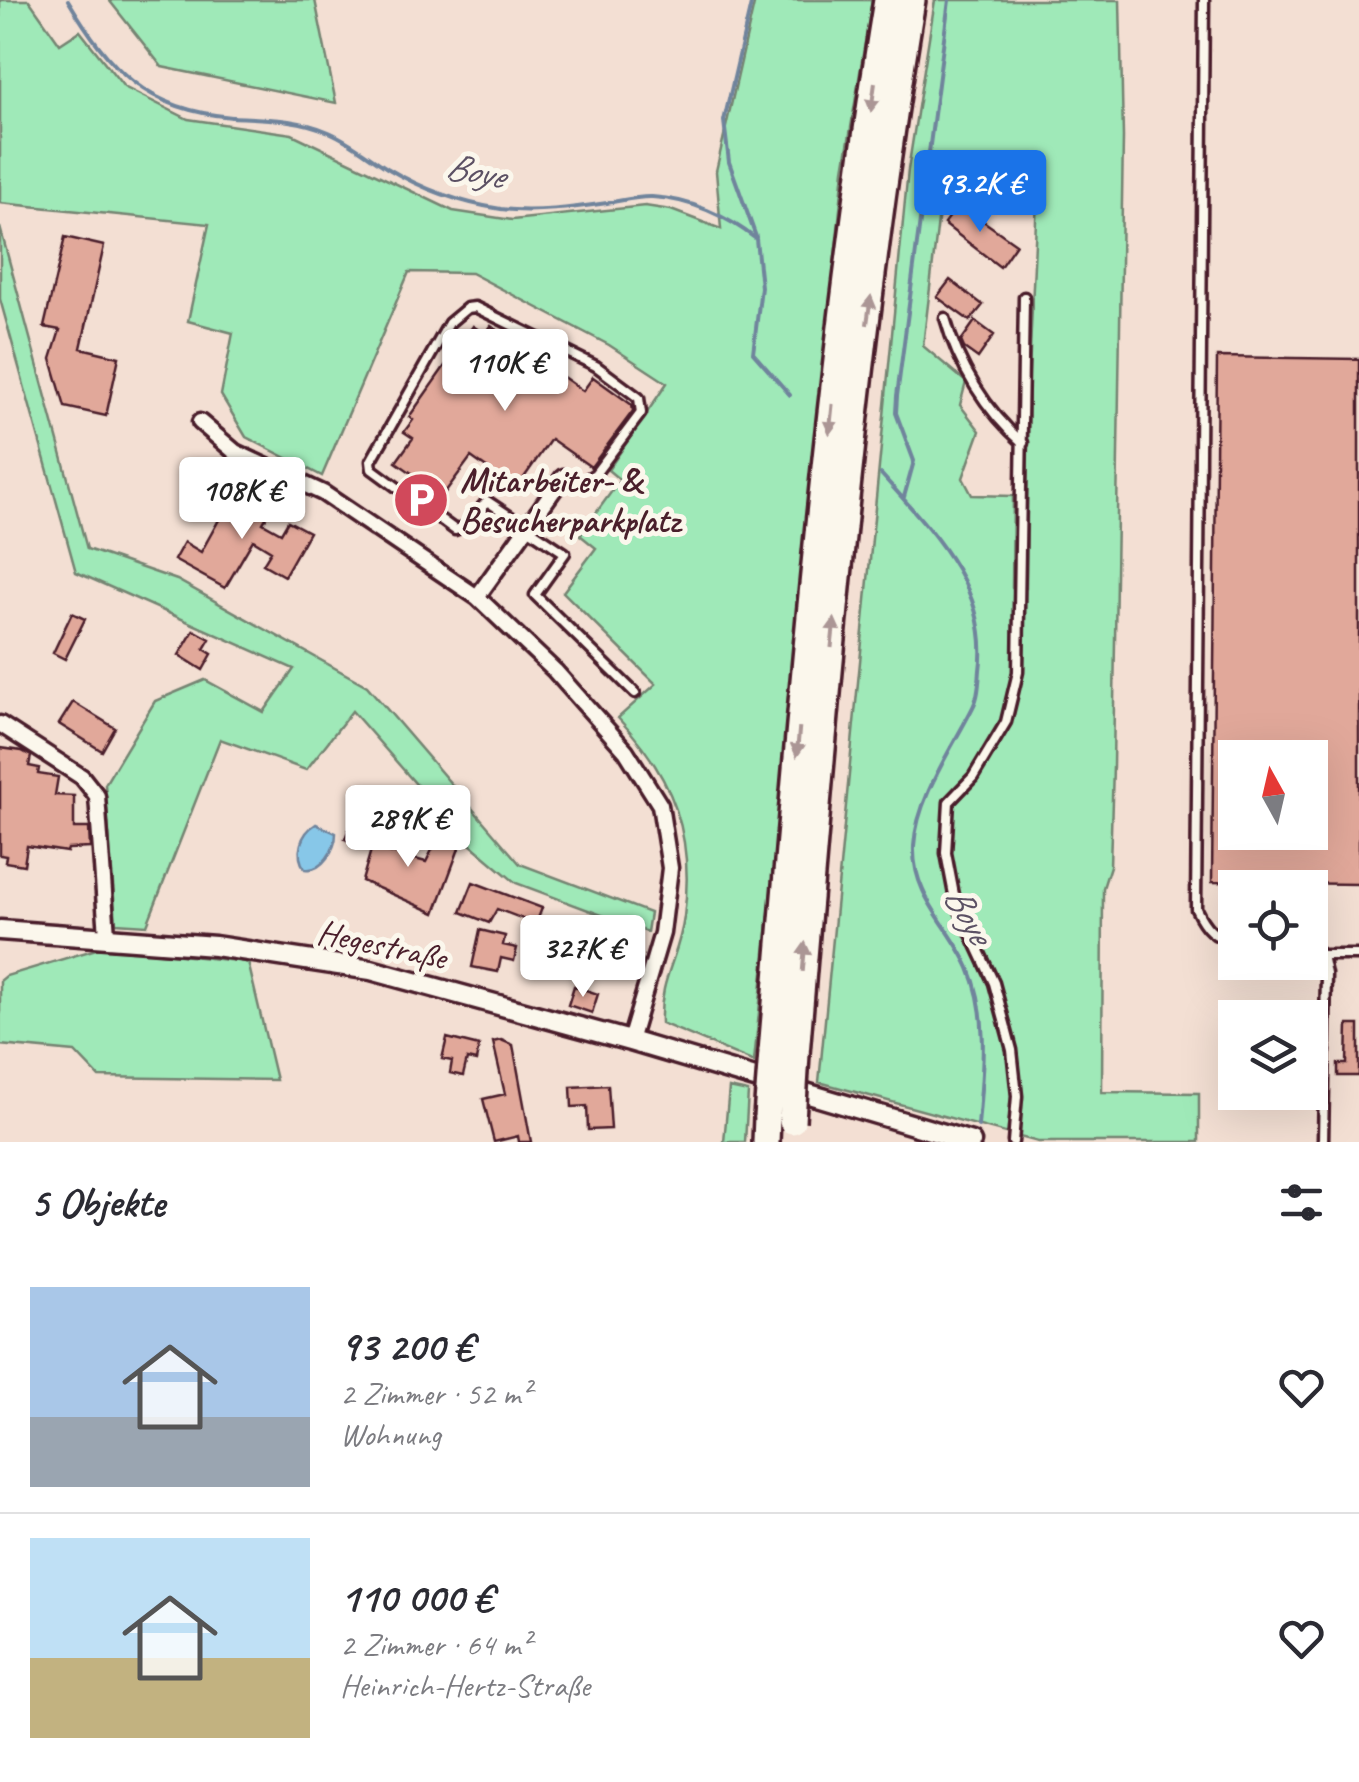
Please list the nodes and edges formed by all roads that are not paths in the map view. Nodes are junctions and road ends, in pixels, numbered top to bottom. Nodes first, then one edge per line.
1 (886, 0) edge
2 (912, 0) edge
3 (1204, 0) edge
4 (1024, 297) dead end
5 (944, 318) dead end
6 (200, 422) dead end
7 (1023, 443) junction
8 (563, 478) joint
9 (528, 526) junction
10 (476, 597) junction
11 (635, 693) dead end
12 (0, 724) edge
13 (0, 930) edge
14 (107, 935) junction
15 (1218, 936) edge
16 (1359, 954) edge
17 (1328, 955) edge
18 (630, 1041) junction
19 (784, 1053) junction
20 (1323, 1110) edge
21 (779, 1130) edge
22 (966, 1141) edge
23 (1013, 1142) edge
24 (1322, 1142) edge

1 -> 19 highway
19 -> 2 highway
3 - 15 lane
4 - 7 lane
5 - 7 lane
6 - 10 street
7 - 23 lane
8 - 9 street
8 - 9 lane
9 - 10 street
9 - 11 lane
10 - 18 street
12 - 14 street
13 - 14 street, Hegestraße
14 - 18 street, Hegestraße
16 - 17 lane
18 - 22 street, Hegestraße
19 - 21 highway, bridge
20 - 24 lane

